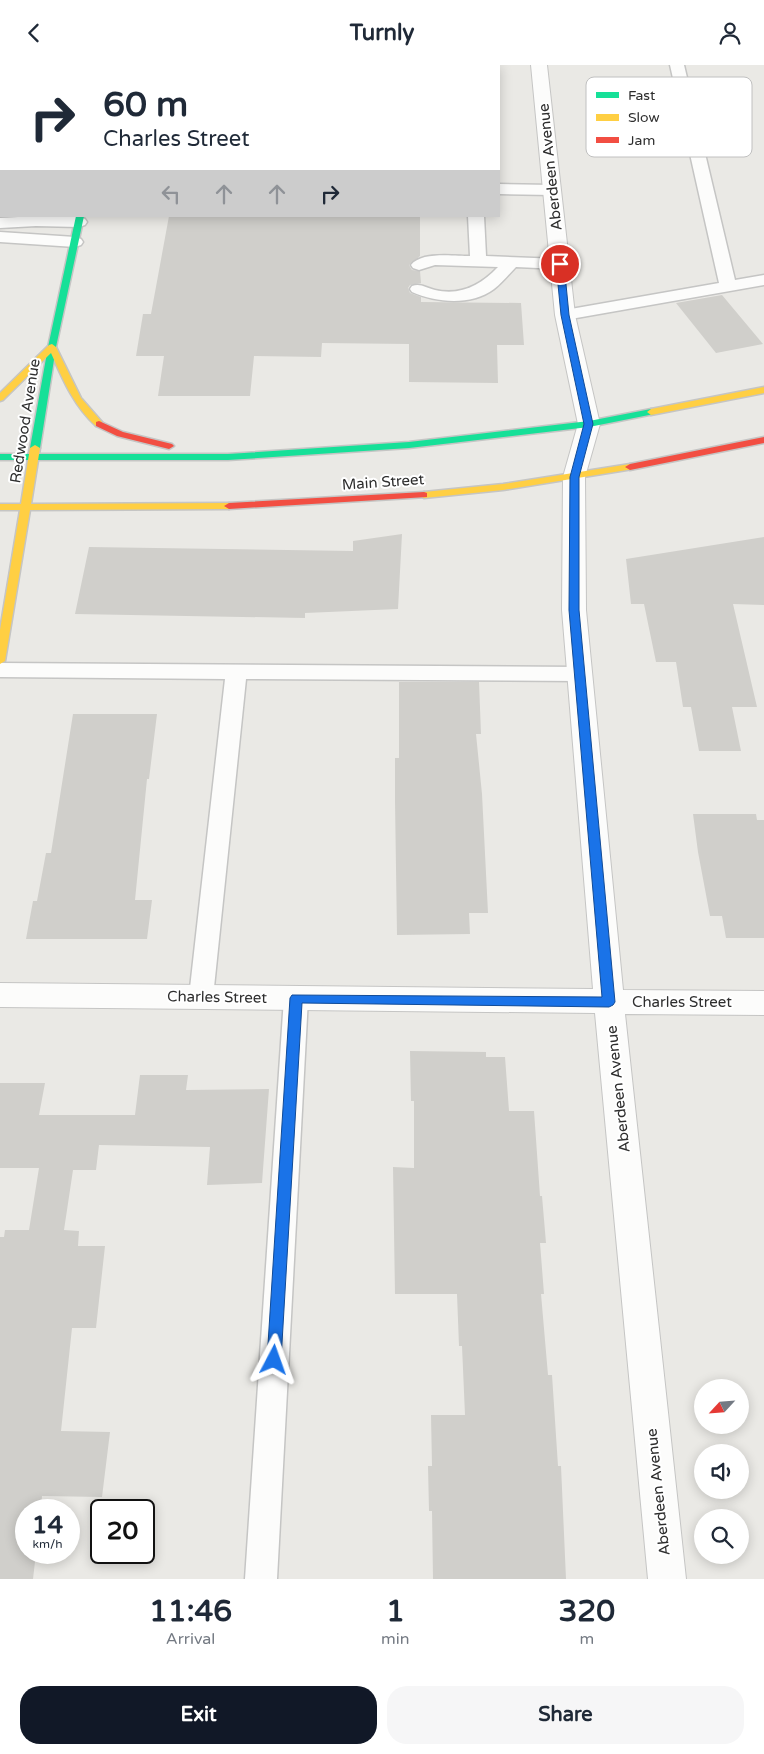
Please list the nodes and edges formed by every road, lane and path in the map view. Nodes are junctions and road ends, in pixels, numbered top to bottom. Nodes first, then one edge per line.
1 (539, 65) edge
2 (698, 157) edge
3 (500, 189) edge
4 (552, 190) junction
5 (476, 217) edge
6 (79, 219) edge
7 (0, 223) edge
8 (0, 237) edge
9 (75, 242) junction
10 (478, 261) junction
11 (512, 262) junction
12 (560, 264) junction
13 (419, 265) dead end
14 (764, 280) edge
15 (728, 285) junction
16 (418, 289) dead end
17 (565, 315) junction
18 (52, 347) junction
19 (764, 390) edge
20 (0, 398) edge
21 (589, 424) junction
22 (764, 440) edge
23 (0, 457) edge
24 (33, 457) junction
25 (228, 457) junction
26 (574, 477) junction
27 (0, 507) edge
28 (26, 508) junction
29 (0, 661) edge
30 (0, 670) edge
31 (236, 672) junction
32 (579, 674) junction
33 (0, 995) edge
34 (201, 997) junction
35 (296, 998) junction
36 (609, 1002) junction
37 (764, 1003) edge
38 (261, 1579) edge
39 (667, 1579) edge

1 - 4 street, Aberdeen Avenue
2 - 15 lane
3 - 4 lane
4 - 12 street, Aberdeen Avenue
5 - 10 lane
6 - 7 lane
6 - 9 main road, Redwood Avenue
8 - 9 lane
9 - 18 main road, Redwood Avenue
10 - 11 lane
10 - 13 lane
11 - 12 lane
11 - 16 lane
12 - 17 street, Aberdeen Avenue
14 - 15 lane
15 - 17 lane
17 - 21 street, Aberdeen Avenue
18 - 20 main road
18 - 24 main road, Redwood Avenue
18 - 25 main road
19 - 21 main road
21 - 25 main road
21 - 26 street, Aberdeen Avenue
22 - 26 main road, Main Street
23 - 24 main road
24 - 25 main road
24 - 28 main road, Redwood Avenue
26 - 28 main road, Main Street
26 - 32 street, Aberdeen Avenue
27 - 28 main road, Main Street
28 - 29 main road, Redwood Avenue
30 - 31 lane
31 - 32 lane
31 - 34 lane
32 - 36 street, Aberdeen Avenue
33 - 34 street, Charles Street
34 - 35 street, Charles Street
35 - 36 street, Charles Street
35 - 38 lane
36 - 37 street, Charles Street
36 - 39 street, Aberdeen Avenue

